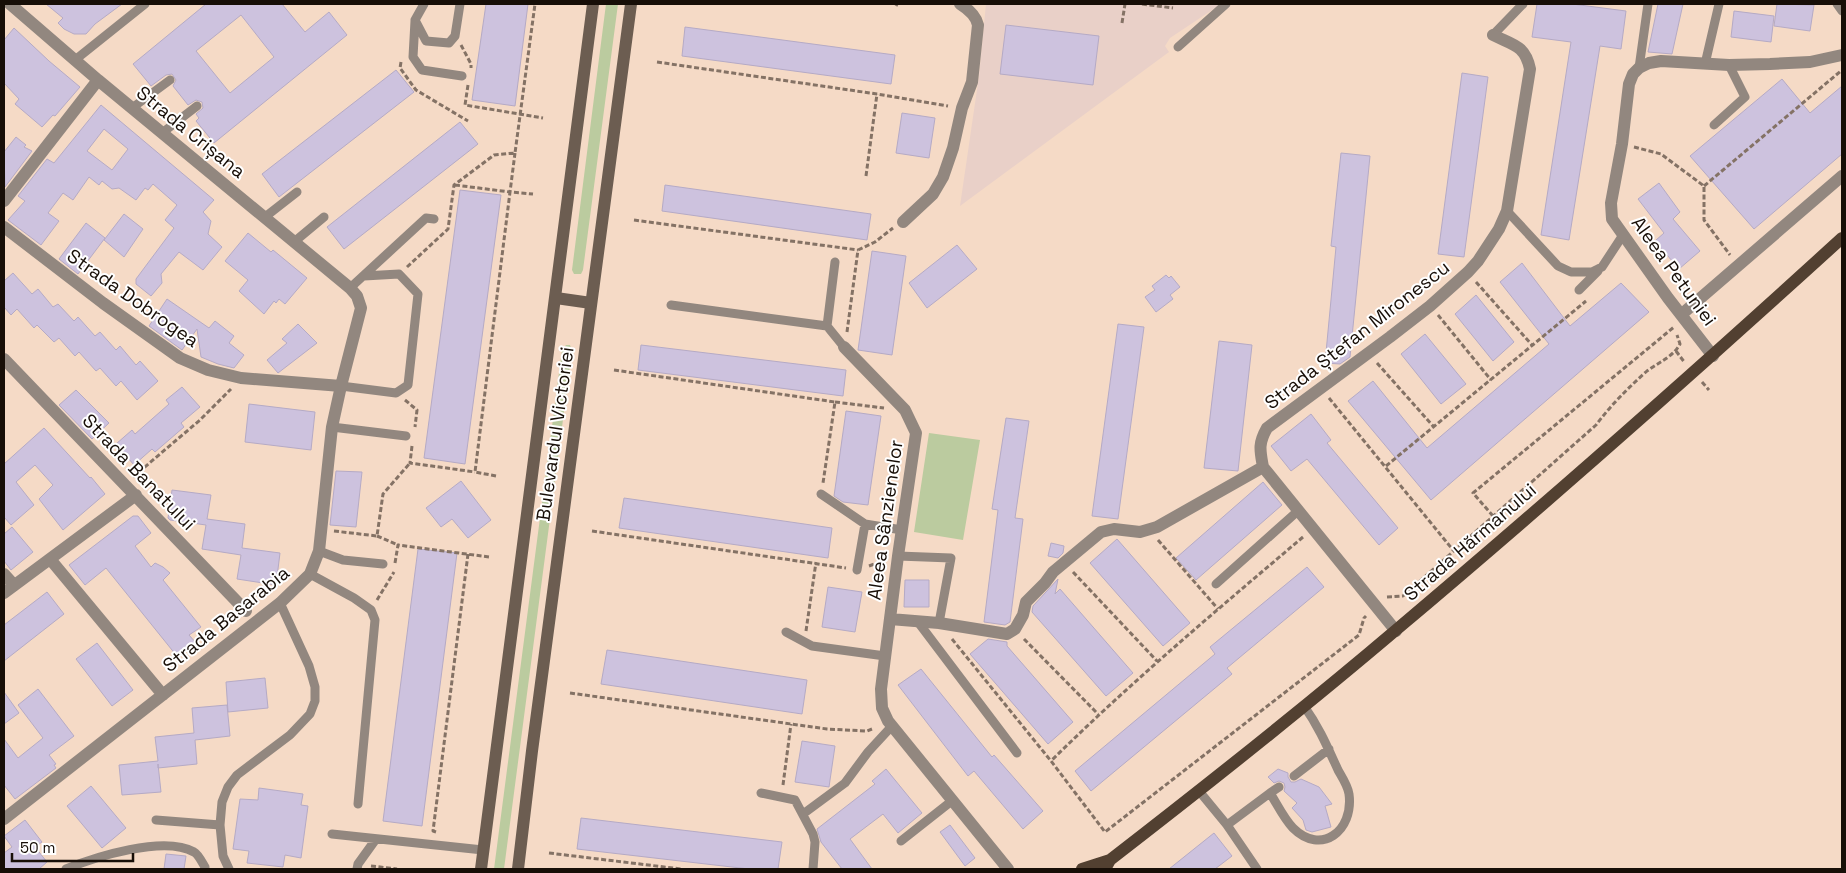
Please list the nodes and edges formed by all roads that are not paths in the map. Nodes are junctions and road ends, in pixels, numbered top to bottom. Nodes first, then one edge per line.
1 (10, 4) edge
2 (145, 4) edge
3 (424, 4) edge
4 (460, 4) edge
5 (593, 4) edge
6 (631, 4) edge
7 (960, 4) edge
8 (1226, 4) edge
9 (1523, 4) edge
10 (1648, 4) edge
11 (1719, 4) edge
12 (1837, 4) edge
13 (1842, 12) edge
14 (415, 20) junction
15 (1493, 35) joint
16 (1178, 47) dead end
17 (1842, 55) edge
18 (74, 60) junction
19 (1705, 64) junction
20 (1729, 65) junction
21 (1640, 68) junction
22 (467, 76) road end
23 (98, 80) junction
24 (170, 80) dead end
25 (197, 106) dead end
26 (132, 108) junction
27 (1714, 125) dead end
28 (162, 133) junction
29 (1842, 176) edge
30 (298, 192) dead end
31 (4, 201) edge
32 (1507, 211) junction
33 (324, 217) dead end
34 (265, 218) junction
35 (434, 218) dead end
36 (903, 222) road end
37 (4, 227) edge
38 (1623, 235) junction
39 (1842, 238) edge
40 (294, 242) junction
41 (835, 262) dead end
42 (1602, 267) junction
43 (364, 276) junction
44 (350, 288) junction
45 (1579, 290) dead end
46 (556, 298) junction
47 (592, 303) junction
48 (671, 305) dead end
49 (1682, 314) junction
50 (827, 326) junction
51 (844, 347) joint
52 (1713, 356) junction
53 (4, 359) edge
54 (341, 386) junction
55 (332, 426) junction
56 (410, 436) road end
57 (1263, 467) junction
58 (821, 494) road end
59 (136, 495) junction
60 (1299, 510) junction
61 (865, 524) junction
62 (902, 530) junction
63 (319, 551) junction
64 (898, 556) junction
65 (50, 559) junction
66 (384, 564) dead end
67 (857, 570) road end
68 (4, 574) edge
69 (310, 574) junction
70 (1216, 584) dead end
71 (14, 585) junction
72 (4, 593) edge
73 (280, 603) junction
74 (246, 611) dead end
75 (890, 619) junction
76 (918, 622) junction
77 (939, 623) junction
78 (1396, 631) junction
79 (786, 632) dead end
80 (885, 656) junction
81 (163, 695) junction
82 (1304, 706) junction
83 (890, 724) junction
84 (1329, 749) junction
85 (1017, 753) dead end
86 (1294, 776) dead end
87 (1279, 787) dead end
88 (1199, 791) junction
89 (761, 792) dead end
90 (1270, 793) junction
91 (953, 800) junction
92 (358, 804) dead end
93 (803, 814) junction
94 (4, 819) edge
95 (156, 820) dead end
96 (1227, 825) junction
97 (220, 826) junction
98 (332, 834) dead end
99 (376, 839) junction
100 (901, 841) dead end
101 (483, 850) junction
102 (1108, 865) edge
103 (358, 867) edge
104 (66, 869) edge
105 (205, 869) edge
106 (229, 869) edge
107 (481, 869) edge
108 (518, 869) edge
109 (813, 869) edge
110 (1008, 869) edge
111 (1082, 869) edge
112 (1257, 869) edge

1 - 18 street, Strada Crișana
2 - 18 lane
3 - 14 lane
4 - 14 lane
5 - 46 main road, Bulevardul Victoriei
6 - 47 main road, Bulevardul Victoriei
7 - 36 street
8 - 16 lane
9 - 15 lane
10 - 21 lane
11 - 19 lane
12 - 13 lane
14 - 22 lane
15 - 32 street
17 - 20 street
18 - 23 street, Strada Crișana
19 - 20 street
19 - 21 street
20 - 27 lane
21 - 38 street, Aleea Petuniei
23 - 26 street, Strada Crișana
23 - 31 street
24 - 26 lane
25 - 28 lane
26 - 28 street, Strada Crișana
28 - 34 street, Strada Crișana
29 - 49 street
30 - 34 lane
32 - 42 lane
32 - 57 street, Strada Ștefan Mironescu
33 - 40 lane
34 - 40 street, Strada Crișana
35 - 43 lane
37 - 54 street, Strada Dobrogea
38 - 42 lane
38 - 49 street, Aleea Petuniei
39 - 52 main road, Strada Hărmanului
40 - 44 street, Strada Crișana
41 - 50 lane
42 - 45 lane
43 - 44 lane
43 - 54 lane
44 - 54 street, Strada Basarabia
46 - 47 main road
46 - 101 main road, Bulevardul Victoriei
47 - 108 main road, Bulevardul Victoriei
48 - 50 lane
49 - 52 street, Aleea Petuniei
50 - 51 lane
51 - 62 street, Aleea Sânzienelor
52 - 78 main road, Strada Hărmanului
53 - 59 street, Strada Banatului
54 - 55 street, Strada Basarabia
55 - 56 lane
55 - 63 street, Strada Basarabia
57 - 60 street
57 - 77 street
58 - 61 lane
59 - 65 street
59 - 74 street, Strada Banatului
60 - 70 lane
60 - 78 street
61 - 62 lane
61 - 67 lane
62 - 64 street, Aleea Sânzienelor
63 - 66 lane
63 - 69 street, Strada Basarabia
64 - 75 street, Aleea Sânzienelor
64 - 77 lane
65 - 71 street
65 - 81 street
68 - 71 street
69 - 73 street, Strada Basarabia
69 - 92 lane
71 - 72 street
73 - 81 street, Strada Basarabia
73 - 97 lane
75 - 76 street
75 - 80 street, Aleea Sânzienelor
76 - 77 street
76 - 85 lane
78 - 82 main road, Strada Hărmanului
79 - 80 lane
80 - 83 street, Aleea Sânzienelor
81 - 94 street, Strada Basarabia
82 - 84 lane
82 - 88 main road, Strada Hărmanului
83 - 91 street, Aleea Sânzienelor
83 - 93 lane
84 - 86 lane
84 - 90 lane
87 - 90 lane
88 - 96 lane
88 - 102 main road, Strada Hărmanului
89 - 93 lane
90 - 96 lane
91 - 100 lane
91 - 110 street, Aleea Sânzienelor
93 - 109 lane
95 - 97 lane
96 - 112 lane
97 - 106 lane
98 - 99 lane
99 - 101 lane
99 - 103 lane
101 - 107 main road, Bulevardul Victoriei
102 - 111 main road, Strada Hărmanului
104 - 105 lane

